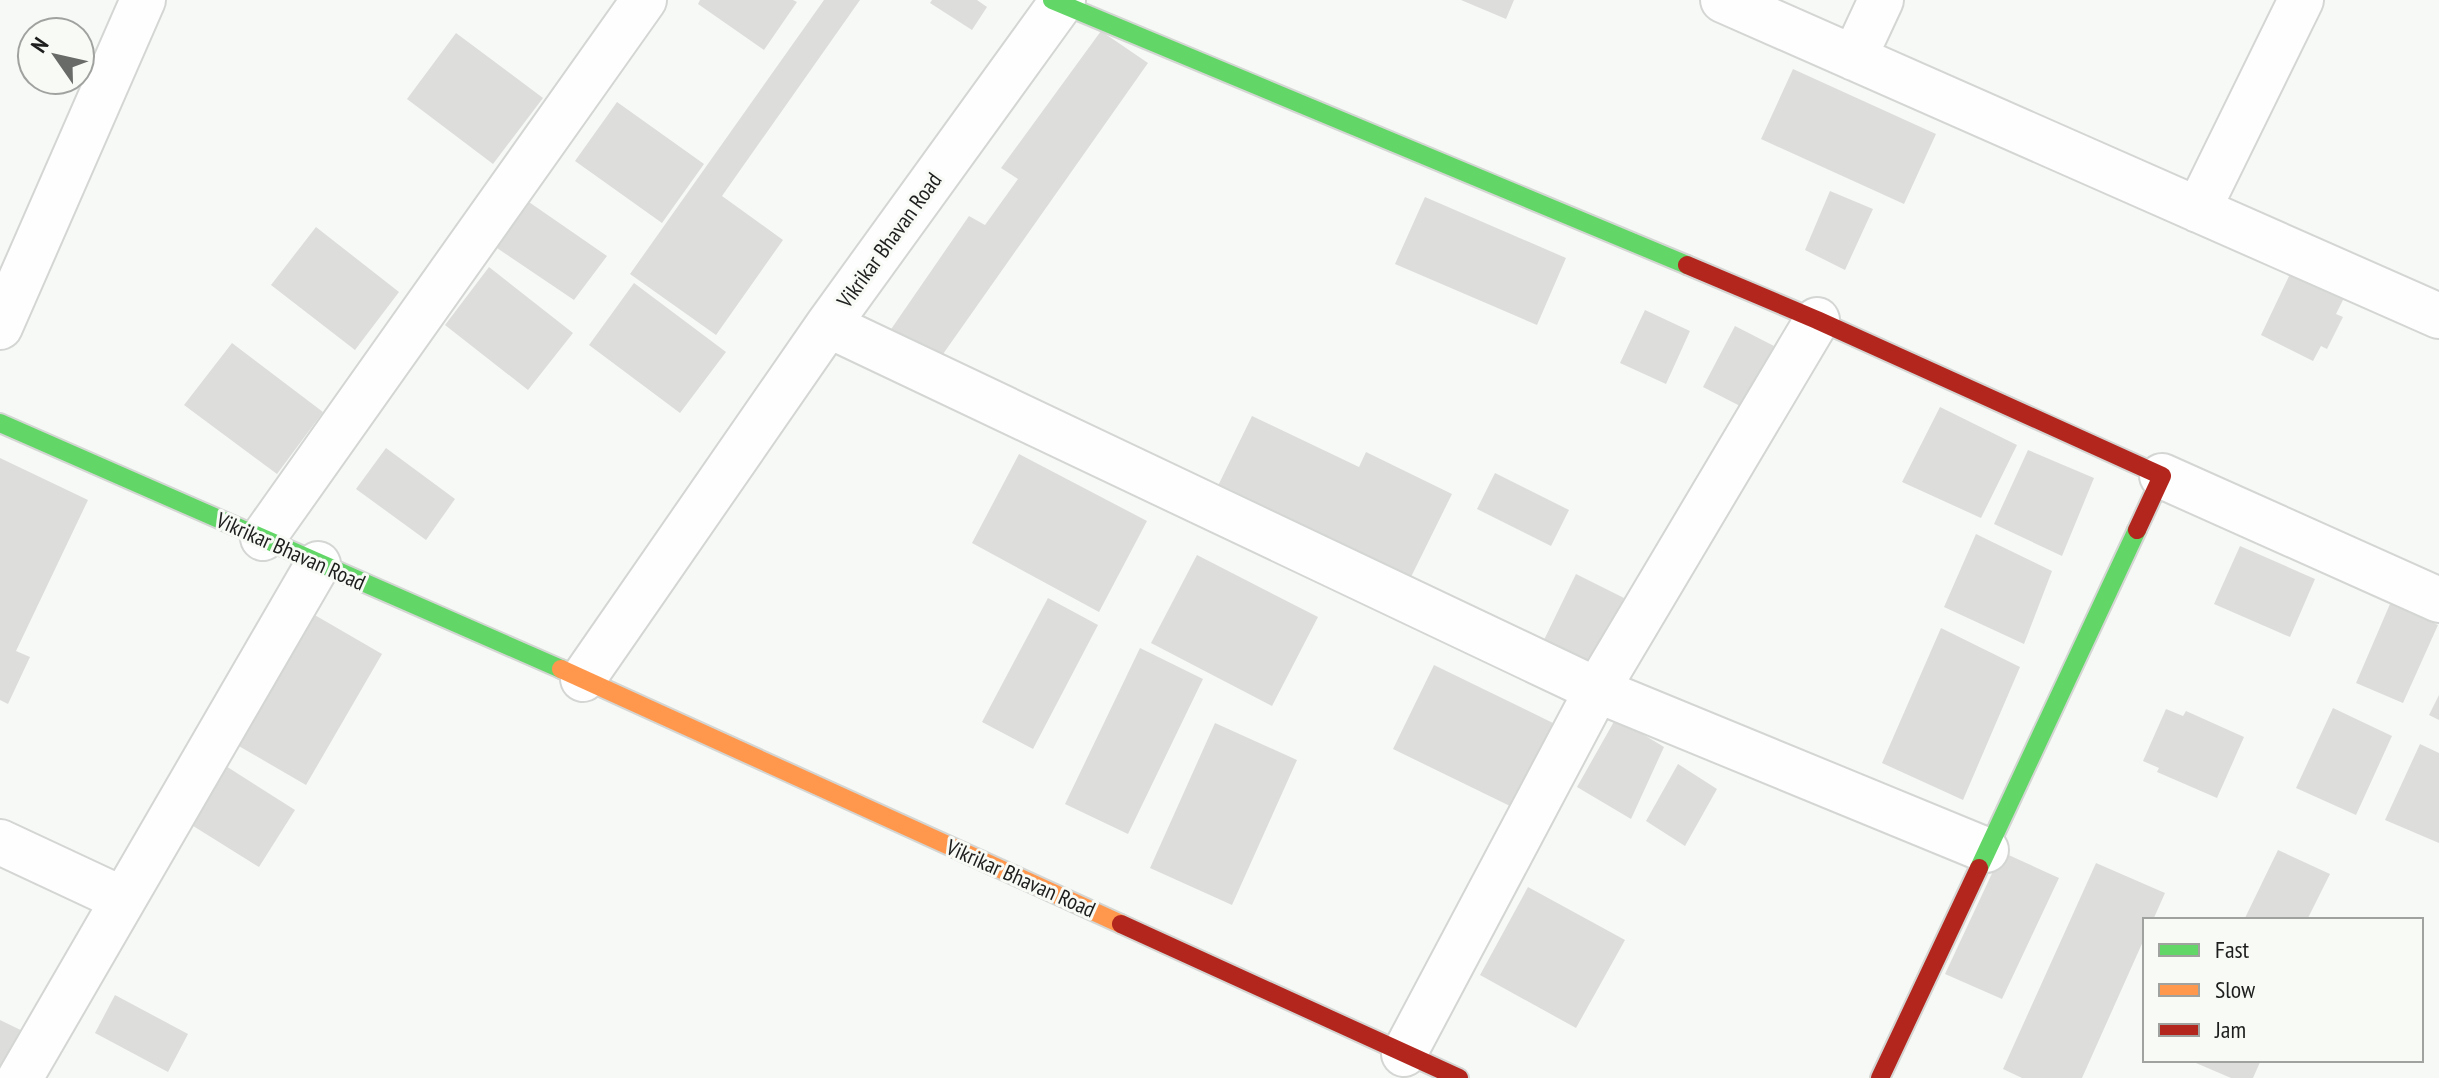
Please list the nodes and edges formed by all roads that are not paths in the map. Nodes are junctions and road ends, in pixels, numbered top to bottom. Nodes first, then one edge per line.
1 (143, 0) edge
2 (644, 0) edge
3 (1723, 0) edge
4 (1881, 0) edge
5 (1058, 1) edge
6 (2290, 3) edge
7 (1854, 58) junction
8 (2198, 210) junction
9 (2439, 316) edge
10 (1817, 320) junction
11 (828, 325) junction
12 (0, 327) edge
13 (0, 423) edge
14 (2162, 476) junction
15 (263, 538) junction
16 (318, 564) junction
17 (2439, 600) edge
18 (583, 679) junction
19 (1597, 690) junction
20 (0, 842) edge
21 (1986, 850) junction
22 (122, 899) junction
23 (1404, 1054) junction
24 (20, 1078) edge
25 (1459, 1078) edge
26 (1880, 1078) edge

1 - 12 street
2 - 15 street
3 - 7 street
4 - 7 street
5 - 10 street
5 - 11 street, Vikrikar Bhavan Road
6 - 8 street
7 - 8 street
8 - 9 street
10 - 14 street
10 - 19 street
11 - 18 street, Vikrikar Bhavan Road
11 - 19 street
13 - 15 street, Vikrikar Bhavan Road
14 - 17 street
14 - 21 street
15 - 16 street, Vikrikar Bhavan Road
16 - 18 street, Vikrikar Bhavan Road
16 - 22 street
18 - 23 street, Vikrikar Bhavan Road
19 - 21 street
19 - 23 street
20 - 22 street
21 - 26 street
22 - 24 street
23 - 25 street, Vikrikar Bhavan Road

